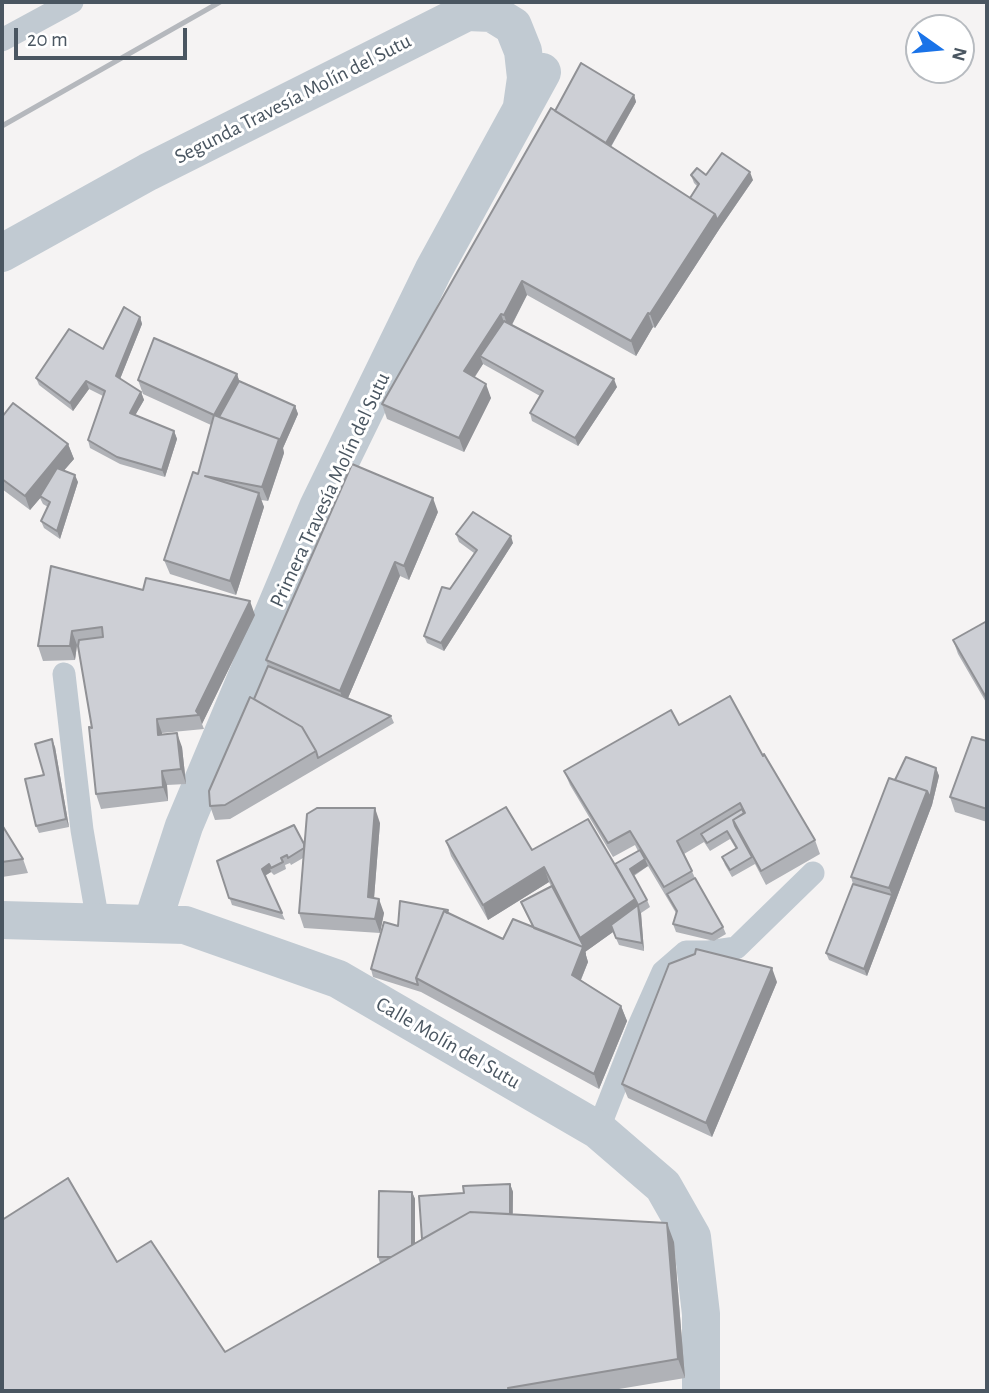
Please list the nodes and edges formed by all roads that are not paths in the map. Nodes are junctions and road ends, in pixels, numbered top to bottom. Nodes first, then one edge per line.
1 (72, 2) edge
2 (2, 40) edge
3 (542, 72) dead end
4 (522, 109) junction
5 (2, 253) edge
6 (64, 674) edge
7 (813, 873) dead end
8 (2, 920) edge
9 (98, 922) junction
10 (152, 924) junction
11 (598, 1130) junction
12 (701, 1391) edge

1 - 2 lane
3 - 4 street, Primera Travesía Molín del Sutu
4 - 5 street, Segunda Travesía Molín del Sutu
4 - 10 street, Primera Travesía Molín del Sutu
6 - 9 lane
7 - 11 lane
8 - 9 street, Calle Molín del Sutu
9 - 10 street, Calle Molín del Sutu
10 - 11 street, Calle Molín del Sutu
11 - 12 street, Calle Molín del Sutu

